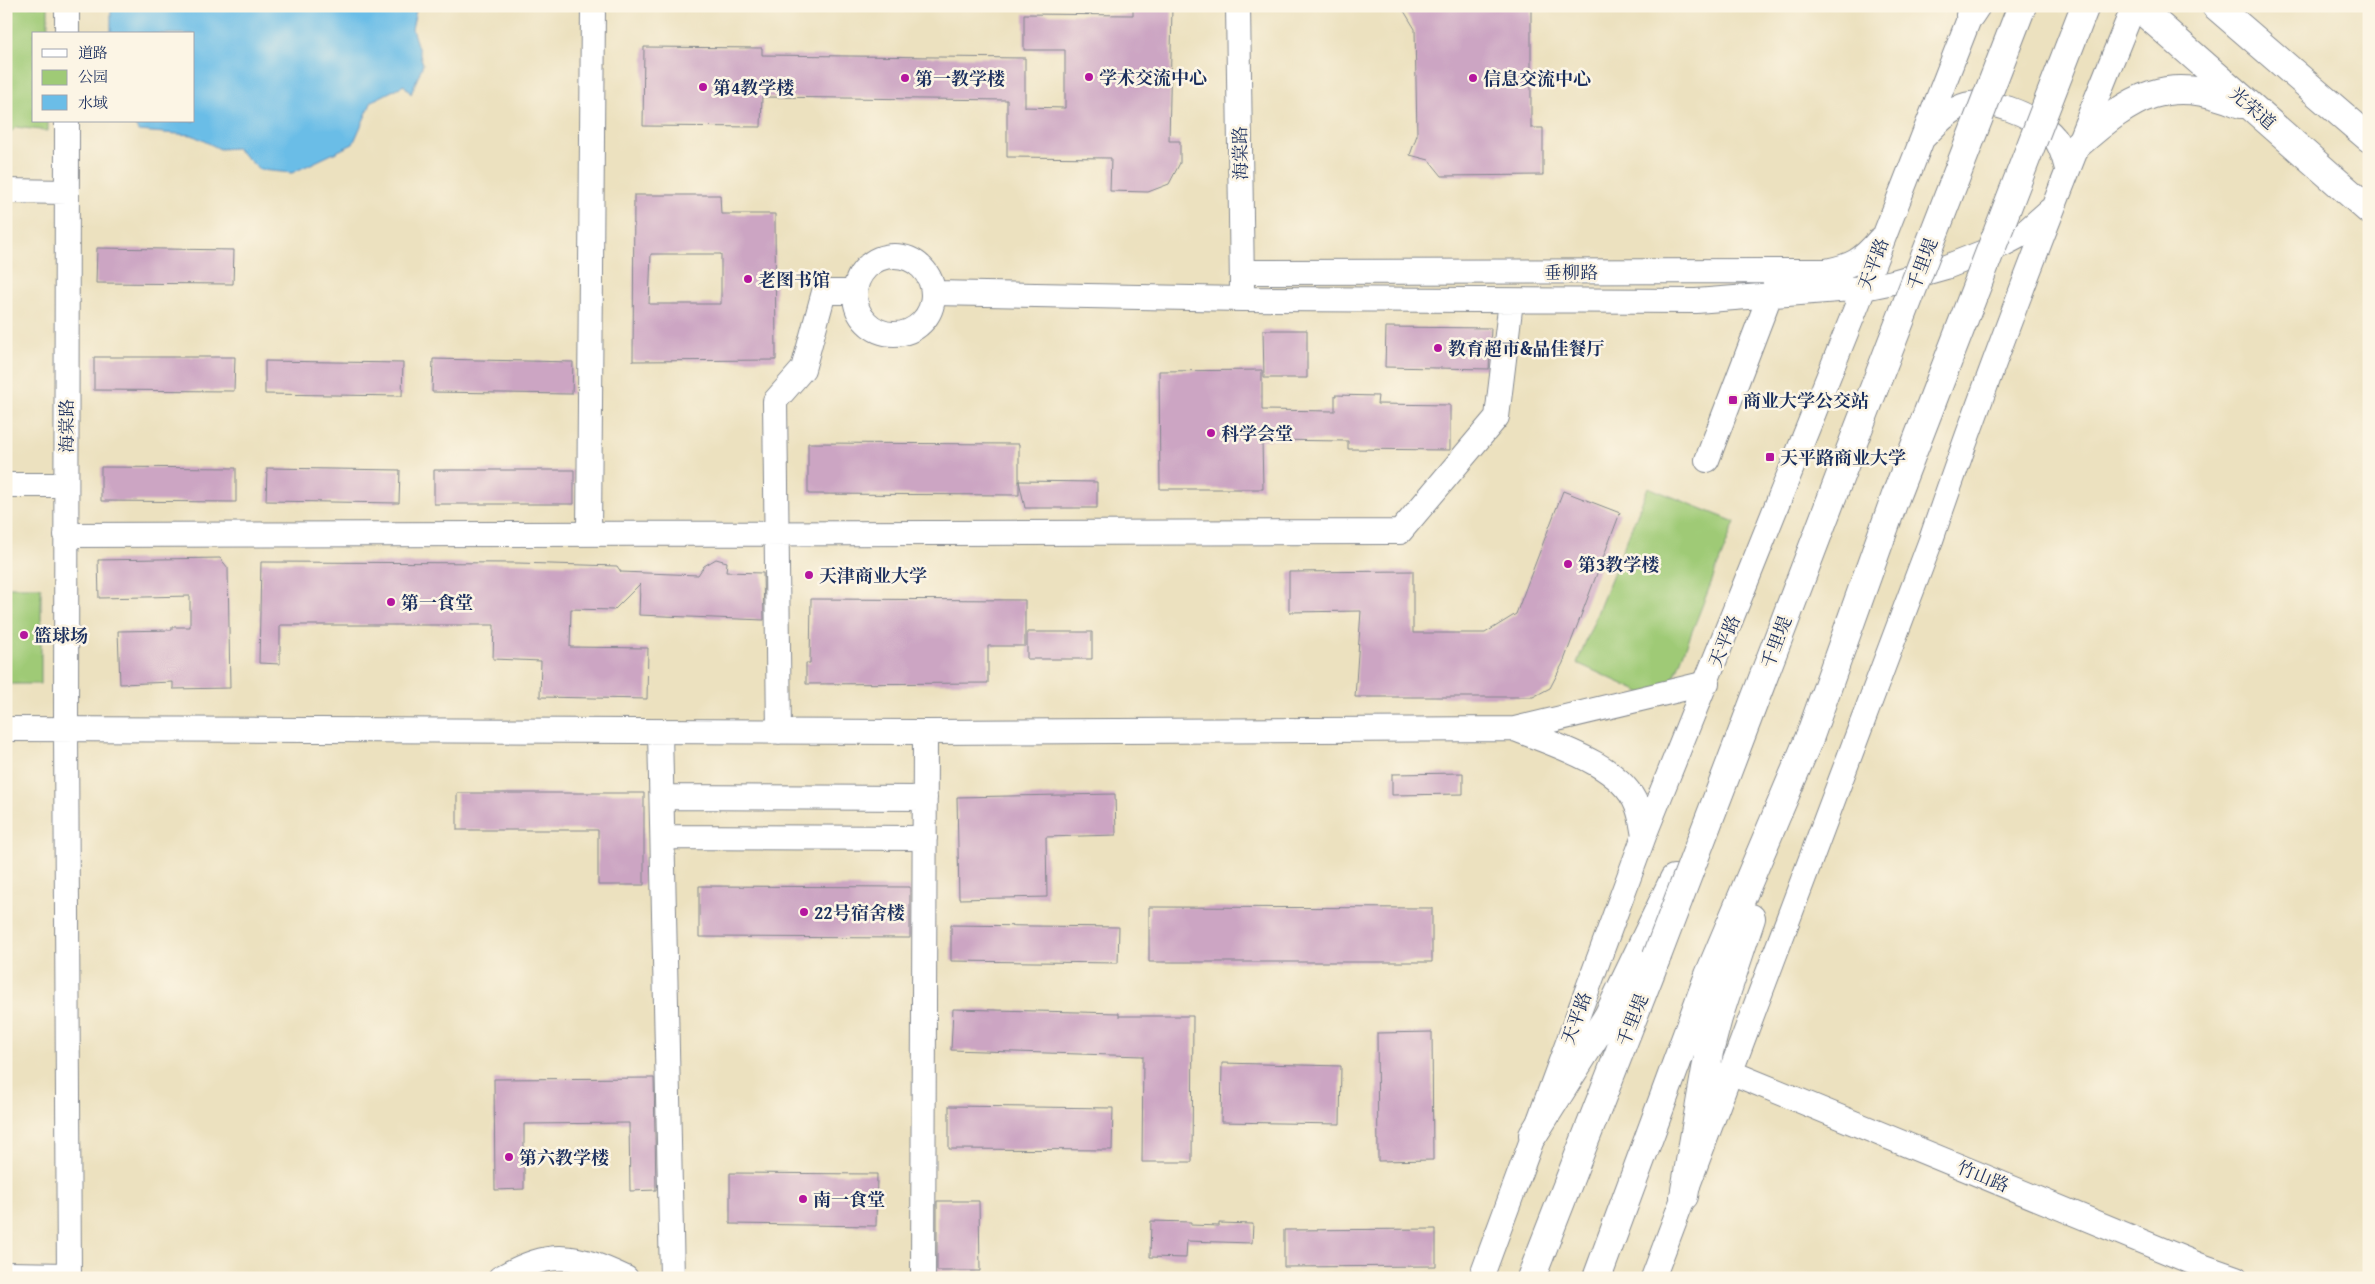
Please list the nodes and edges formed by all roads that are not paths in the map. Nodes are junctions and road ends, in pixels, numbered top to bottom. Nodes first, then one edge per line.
1 (67, 6) edge
2 (593, 6) edge
3 (1238, 6) edge
4 (2022, 6) edge
5 (2085, 6) edge
6 (2135, 6) edge
7 (2216, 6) edge
8 (1973, 9) edge
9 (67, 32) edge
10 (2258, 112) junction
11 (67, 122) edge
12 (2369, 138) edge
13 (1920, 141) junction
14 (2072, 157) junction
15 (6, 191) edge
16 (67, 192) junction
17 (2054, 205) junction
18 (2369, 210) edge
19 (1884, 232) junction
20 (1800, 271) junction
21 (1242, 272) junction
22 (1864, 288) junction
23 (854, 292) junction
24 (934, 293) junction
25 (1770, 295) junction
26 (1242, 299) junction
27 (1511, 301) junction
28 (1707, 460) dead end
29 (6, 485) edge
30 (66, 486) junction
31 (589, 534) junction
32 (777, 534) junction
33 (66, 535) junction
34 (1707, 683) junction
35 (6, 729) edge
36 (1515, 729) junction
37 (66, 730) junction
38 (660, 732) junction
39 (779, 732) junction
40 (926, 732) junction
41 (662, 797) junction
42 (925, 798) junction
43 (1644, 836) junction
44 (663, 837) junction
45 (925, 838) junction
46 (1650, 952) junction
47 (1719, 978) junction
48 (1730, 1072) junction
49 (1533, 1135) junction
50 (1684, 1196) junction
51 (6, 1274) edge
52 (69, 1276) edge
53 (500, 1278) edge
54 (626, 1278) edge
55 (672, 1278) edge
56 (923, 1278) edge
57 (1481, 1278) edge
58 (1532, 1278) edge
59 (1597, 1278) edge
60 (1653, 1278) edge
61 (2236, 1278) edge

1 - 9 street
2 - 31 street
3 - 21 street, 海棠路
4 - 46 main road, 千里堤, bridge
5 - 47 main road, bridge
6 - 10 main road, 光荣道
6 - 14 street
7 - 12 main road
8 - 13 street, 天平路
10 - 14 main road
10 - 18 main road, 光荣道
11 - 16 street, 海棠路
13 - 14 street
13 - 19 street, 天平路
14 - 17 street
15 - 16 street
16 - 30 street, 海棠路
17 - 22 street, 垂柳路
17 - 48 street
19 - 20 street, 垂柳路
19 - 22 street, 天平路
20 - 21 street, 垂柳路
20 - 25 street
21 - 26 street, 海棠路
22 - 25 street, 垂柳路
22 - 34 street, 天平路
23 - 24 street
23 - 24 street
23 - 32 street
24 - 26 street, 垂柳路
25 - 27 street, 垂柳路
25 - 28 street
26 - 27 street, 垂柳路
27 - 32 street
29 - 30 street
30 - 33 street, 海棠路
31 - 32 street
31 - 33 street
32 - 39 street
33 - 37 street, 海棠路
34 - 36 street
34 - 43 street, 天平路
35 - 37 street
36 - 40 street
36 - 43 street
37 - 38 street
37 - 52 street, 海棠路
38 - 39 street
38 - 41 street
39 - 40 street
40 - 42 street
41 - 42 street
41 - 44 street
42 - 45 street
43 - 49 street, 天平路
44 - 45 street
44 - 55 street
45 - 56 street
46 - 49 main road
46 - 58 main road, 千里堤
47 - 50 main road
47 - 59 main road
48 - 50 street
48 - 61 street, 竹山路
49 - 57 street, 天平路
50 - 60 street
51 - 52 street
53 - 54 street

